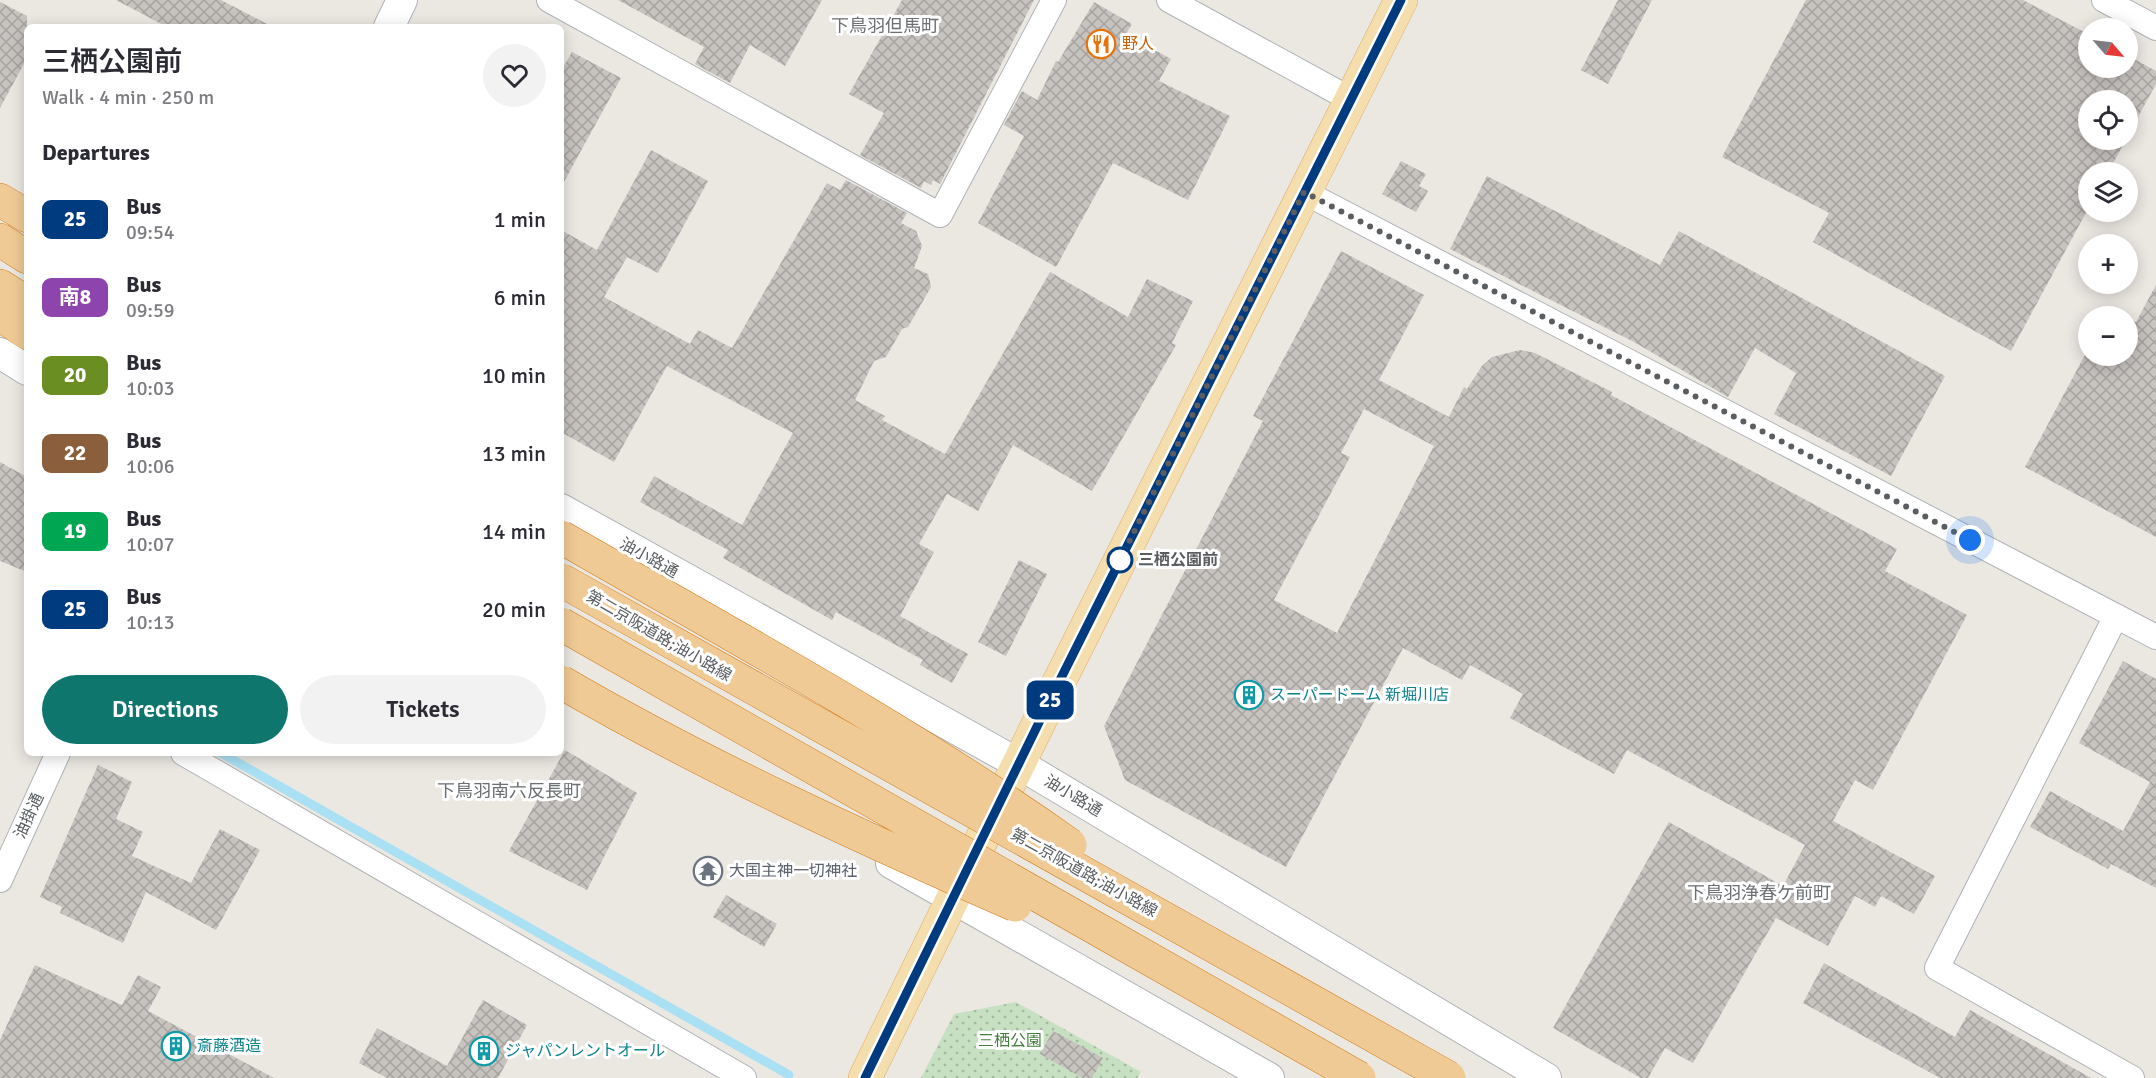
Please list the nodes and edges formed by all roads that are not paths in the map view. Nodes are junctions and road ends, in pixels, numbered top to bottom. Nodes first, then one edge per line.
1 (402, 0) edge
2 (549, 0) edge
3 (1054, 0) edge
4 (1169, 0) edge
5 (1401, 0) edge
6 (2104, 0) edge
7 (390, 24) edge
8 (2156, 28) edge
9 (1350, 99) junction
10 (0, 184) edge
11 (1304, 192) junction
12 (24, 199) edge
13 (0, 200) edge
14 (24, 214) edge
15 (0, 240) edge
16 (24, 256) edge
17 (0, 286) edge
18 (24, 301) edge
19 (0, 314) edge
20 (24, 331) edge
21 (0, 353) edge
22 (24, 367) edge
23 (564, 511) edge
24 (564, 539) edge
25 (564, 582) edge
26 (2116, 616) junction
27 (564, 626) edge
28 (2156, 637) edge
29 (564, 673) edge
30 (564, 684) edge
31 (57, 756) edge
32 (188, 756) edge
33 (1019, 764) junction
34 (0, 880) edge
35 (953, 899) junction
36 (1204, 939) junction
37 (1182, 979) junction
38 (744, 1078) edge
39 (865, 1078) edge
40 (1269, 1078) edge
41 (1359, 1078) edge
42 (1449, 1078) edge
43 (1546, 1078) edge
44 (2132, 1078) edge

1 - 7 street
2 - 3 street
4 - 9 street
5 - 9 main road
6 - 8 street
9 - 11 main road
10 - 12 street
11 - 26 street
11 - 33 main road
13 - 14 highway
15 - 16 highway
17 - 18 highway
19 - 20 highway
21 - 22 street
23 - 33 street, 油小路通
24 - 36 highway, bridge
25 - 36 highway, 第二京阪道路;油小路線, bridge
26 - 28 street
26 - 44 street
27 - 37 highway, bridge
29 - 35 street
30 - 37 highway, bridge
31 - 34 street, 油掛通
32 - 38 street
33 - 35 main road
33 - 43 street, 油小路通
35 - 39 main road
35 - 40 street
36 - 42 highway, 第二京阪道路;油小路線, bridge
37 - 41 highway, bridge

